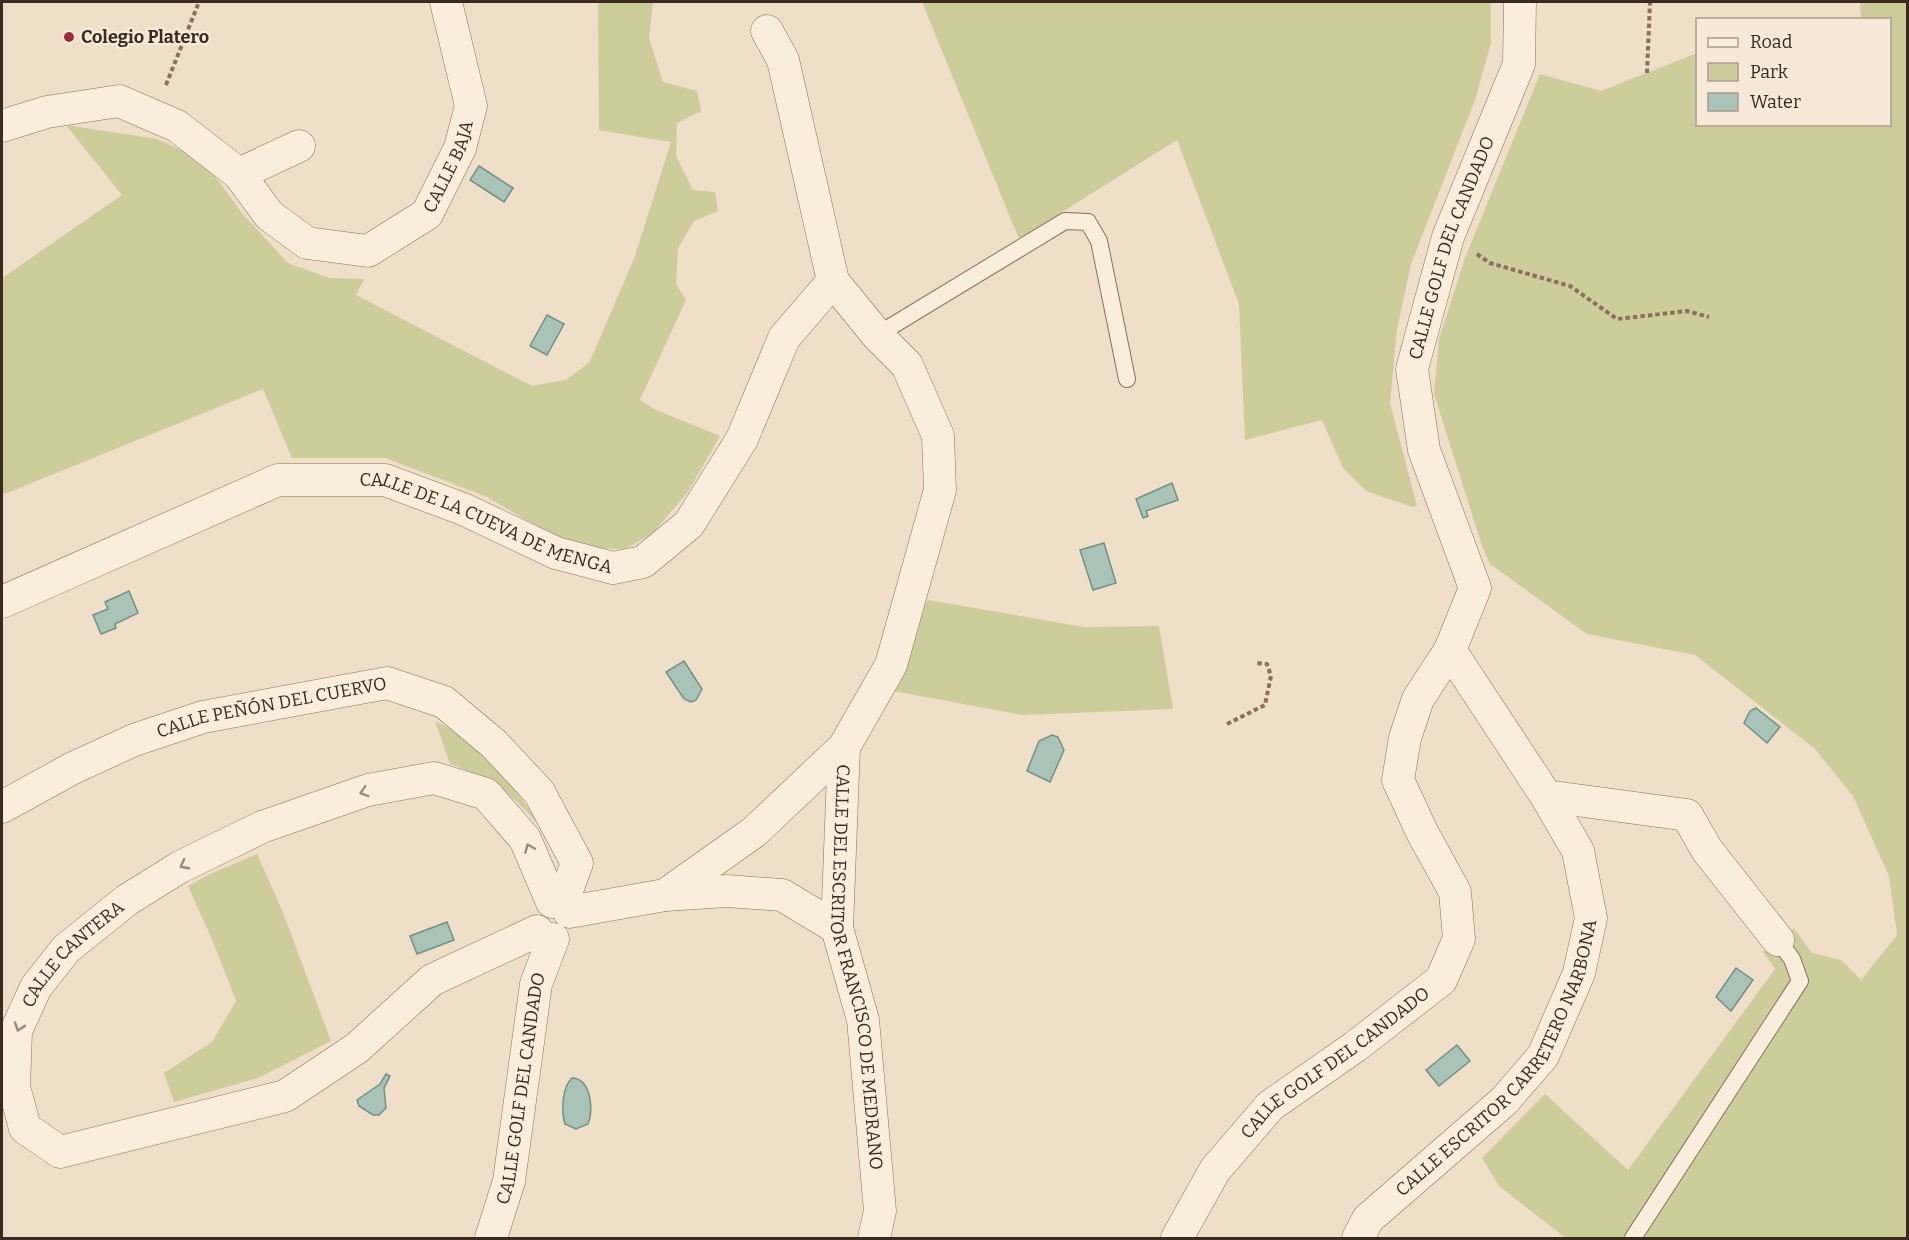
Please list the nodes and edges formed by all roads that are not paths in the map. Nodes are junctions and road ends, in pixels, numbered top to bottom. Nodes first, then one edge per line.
1 (446, 2) edge
2 (1520, 2) edge
3 (767, 31) dead end
4 (2, 126) edge
5 (299, 146) dead end
6 (239, 174) junction
7 (833, 281) junction
8 (877, 335) junction
9 (1127, 379) dead end
10 (2, 602) edge
11 (1450, 650) junction
12 (844, 747) junction
13 (1546, 796) junction
14 (2, 807) edge
15 (665, 895) junction
16 (561, 906) junction
17 (837, 928) junction
18 (545, 935) junction
19 (1778, 940) joint
20 (491, 1239) edge
21 (874, 1239) edge
22 (1177, 1239) edge
23 (1358, 1239) edge
24 (1633, 1239) edge

1 - 6 street, CALLE BAJA
2 - 11 street, CALLE GOLF DEL CANDADO
3 - 7 street
4 - 6 street, CALLE BAJA
5 - 6 street
7 - 8 street, CALLE DEL ESCRITOR FRANCISCO DE MEDRANO
7 - 10 street, CALLE DE LA CUEVA DE MENGA
8 - 9 lane
8 - 12 street, CALLE DEL ESCRITOR FRANCISCO DE MEDRANO
11 - 13 street, CALLE ESCRITOR CARRETERO NARBONA
11 - 22 street, CALLE GOLF DEL CANDADO
12 - 15 street
12 - 17 street, CALLE DEL ESCRITOR FRANCISCO DE MEDRANO
13 - 19 street
13 - 23 street, CALLE ESCRITOR CARRETERO NARBONA
14 - 16 street, CALLE PEÑÓN DEL CUERVO
15 - 16 street
15 - 17 street
16 - 18 street
16 -> 18 street, CALLE CANTERA
17 - 21 street, CALLE DEL ESCRITOR FRANCISCO DE MEDRANO
18 - 20 street, CALLE GOLF DEL CANDADO
19 - 24 lane

